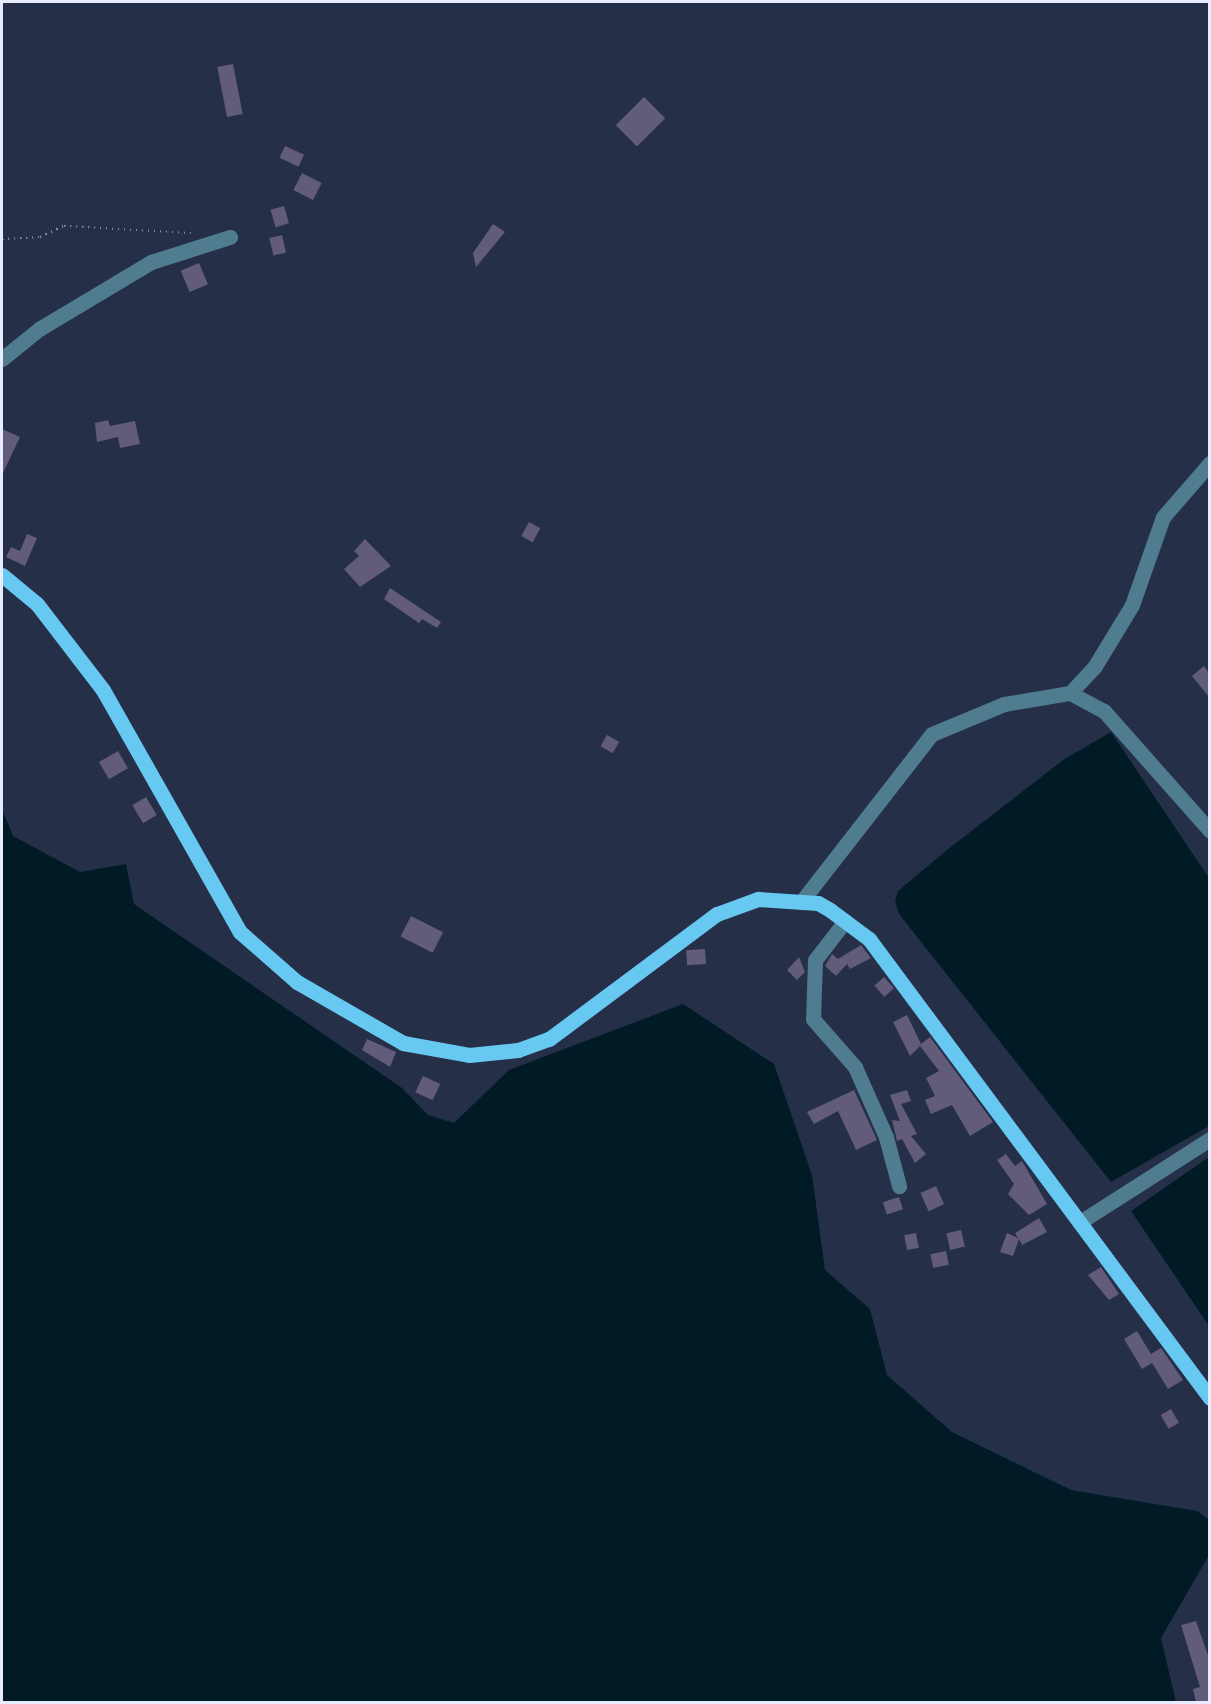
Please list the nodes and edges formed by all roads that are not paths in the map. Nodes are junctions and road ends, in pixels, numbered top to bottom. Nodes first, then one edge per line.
1 (230, 237) dead end
2 (2, 359) edge
3 (1209, 463) edge
4 (2, 575) edge
5 (1070, 693) junction
6 (1209, 831) edge
7 (801, 902) junction
8 (845, 921) junction
9 (1209, 1139) edge
10 (899, 1186) dead end
11 (1080, 1222) junction
12 (1209, 1398) edge

1 - 2 street
3 - 5 street
4 - 7 main road
5 - 6 street
5 - 7 street
7 - 8 main road
8 - 10 street
8 - 11 main road
9 - 11 street
11 - 12 main road

